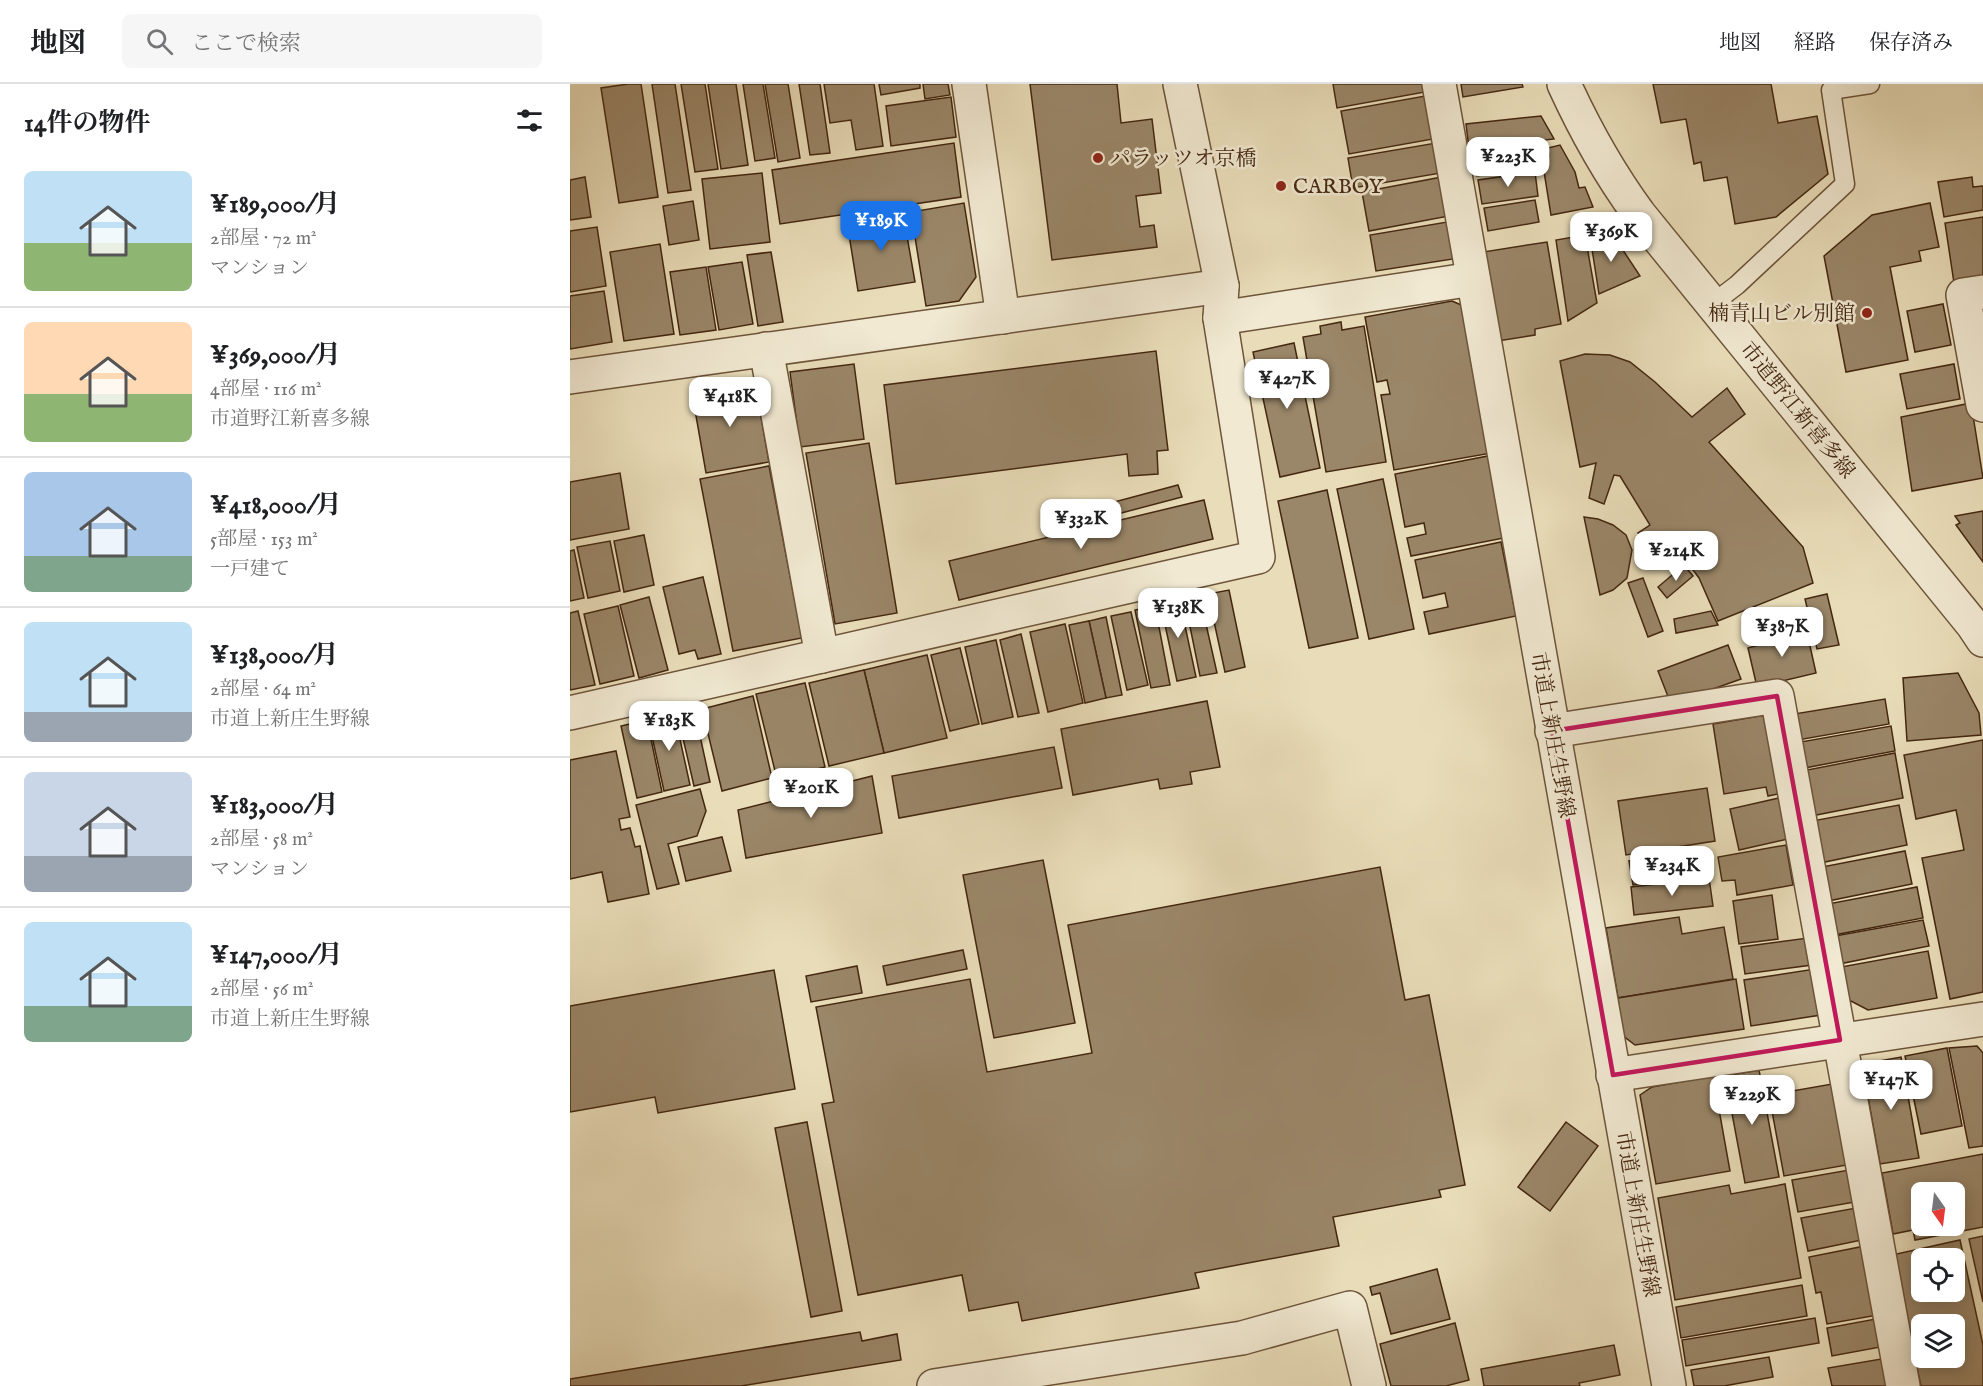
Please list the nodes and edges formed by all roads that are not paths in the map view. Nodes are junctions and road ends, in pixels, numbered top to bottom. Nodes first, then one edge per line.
1 (969, 84) edge
2 (1180, 84) edge
3 (1440, 84) edge
4 (1564, 84) edge
5 (1870, 84) edge
6 (1473, 279) junction
7 (1221, 286) junction
8 (1983, 292) edge
9 (1712, 304) junction
10 (1003, 317) junction
11 (1220, 318) junction
12 (766, 350) junction
13 (570, 377) edge
14 (1983, 405) edge
15 (1983, 640) edge
16 (822, 656) junction
17 (570, 713) edge
18 (1552, 731) junction
19 (1983, 1018) edge
20 (1840, 1040) junction
21 (1612, 1075) junction
22 (945, 1385) edge
23 (1370, 1386) edge
24 (1669, 1386) edge
25 (1903, 1386) edge

1 - 10 street
2 - 7 street
3 - 6 street, 市道上新庄生野線
4 - 9 street, 市道野江新喜多線
5 - 9 lane
6 - 11 street
6 - 18 street, 市道上新庄生野線
7 - 10 street
7 - 11 street
8 - 14 street
9 - 15 street, 市道野江新喜多線
10 - 12 street
11 - 16 street
12 - 13 street
12 - 16 street
16 - 17 street
18 - 20 street
18 - 21 street, 市道上新庄生野線
19 - 20 street
20 - 21 street
20 - 25 street
21 - 24 street, 市道上新庄生野線
22 - 23 street

